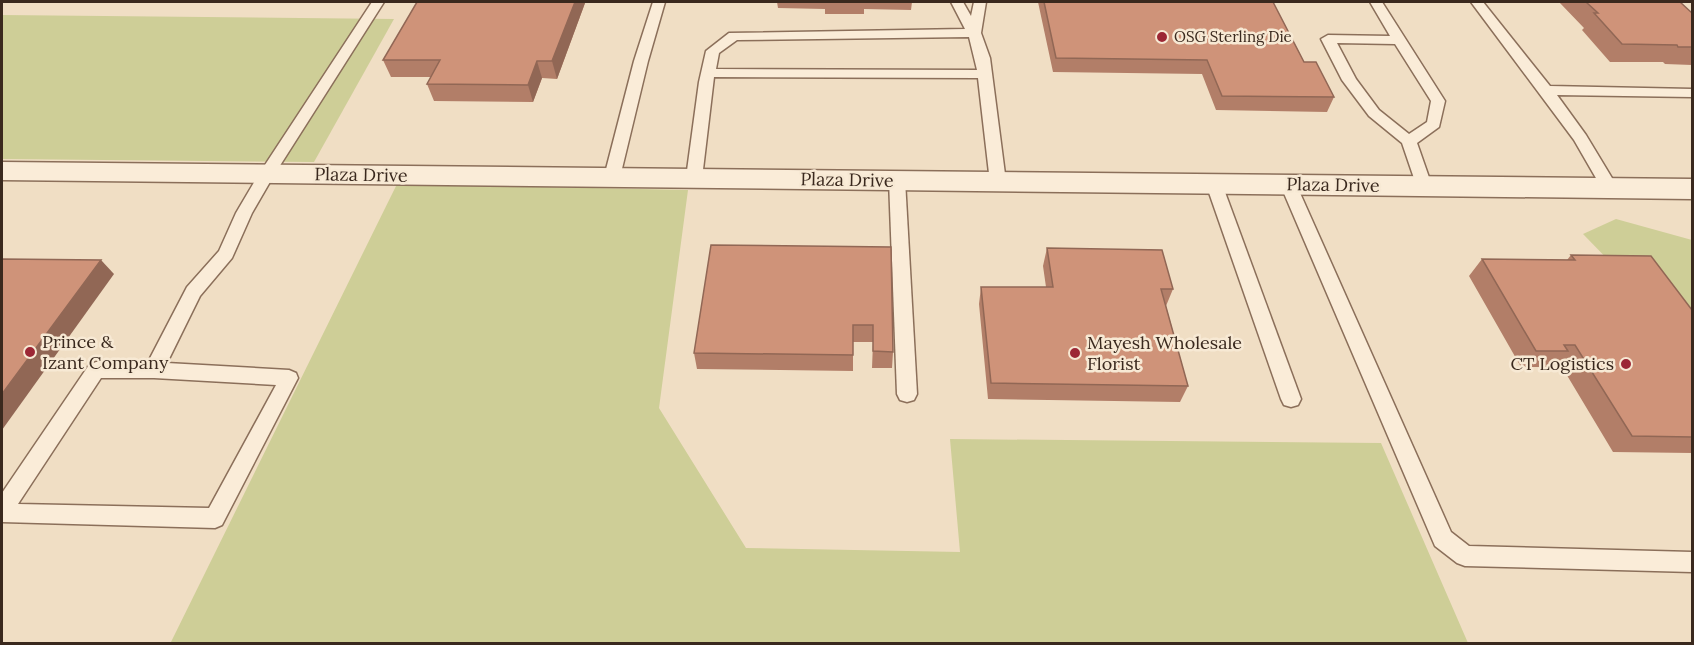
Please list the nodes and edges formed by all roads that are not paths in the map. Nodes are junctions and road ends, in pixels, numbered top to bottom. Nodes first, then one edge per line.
1 (378, 2) edge
2 (659, 2) edge
3 (957, 2) edge
4 (980, 2) edge
5 (1376, 2) edge
6 (1477, 2) edge
7 (974, 33) junction
8 (1399, 40) junction
9 (708, 73) junction
10 (985, 74) junction
11 (1546, 90) junction
12 (1692, 93) edge
13 (1409, 141) junction
14 (2, 171) edge
15 (267, 174) junction
16 (612, 177) junction
17 (694, 178) junction
18 (897, 180) junction
19 (998, 182) junction
20 (1214, 184) junction
21 (1288, 184) junction
22 (1424, 186) junction
23 (1611, 188) junction
24 (1692, 189) edge
25 (154, 370) junction
26 (907, 394) dead end
27 (1291, 399) dead end
28 (2, 512) edge
29 (1692, 562) edge

1 - 15 lane
2 - 16 lane
3 - 7 lane
4 - 7 lane
5 - 8 lane
6 - 11 lane
7 - 9 lane
7 - 10 lane
8 - 13 lane
8 - 13 lane
9 - 10 lane
9 - 17 lane
10 - 19 lane
11 - 12 lane
11 - 23 lane
13 - 22 lane
14 - 15 street, Plaza Drive
15 - 16 street, Plaza Drive
15 - 25 lane
16 - 17 street, Plaza Drive
17 - 18 street, Plaza Drive
18 - 19 street, Plaza Drive
18 - 26 lane
19 - 20 street, Plaza Drive
20 - 21 street, Plaza Drive
20 - 27 lane
21 - 22 street, Plaza Drive
21 - 29 lane
22 - 23 street, Plaza Drive
23 - 24 street, Plaza Drive
25 - 28 lane
25 - 28 lane

